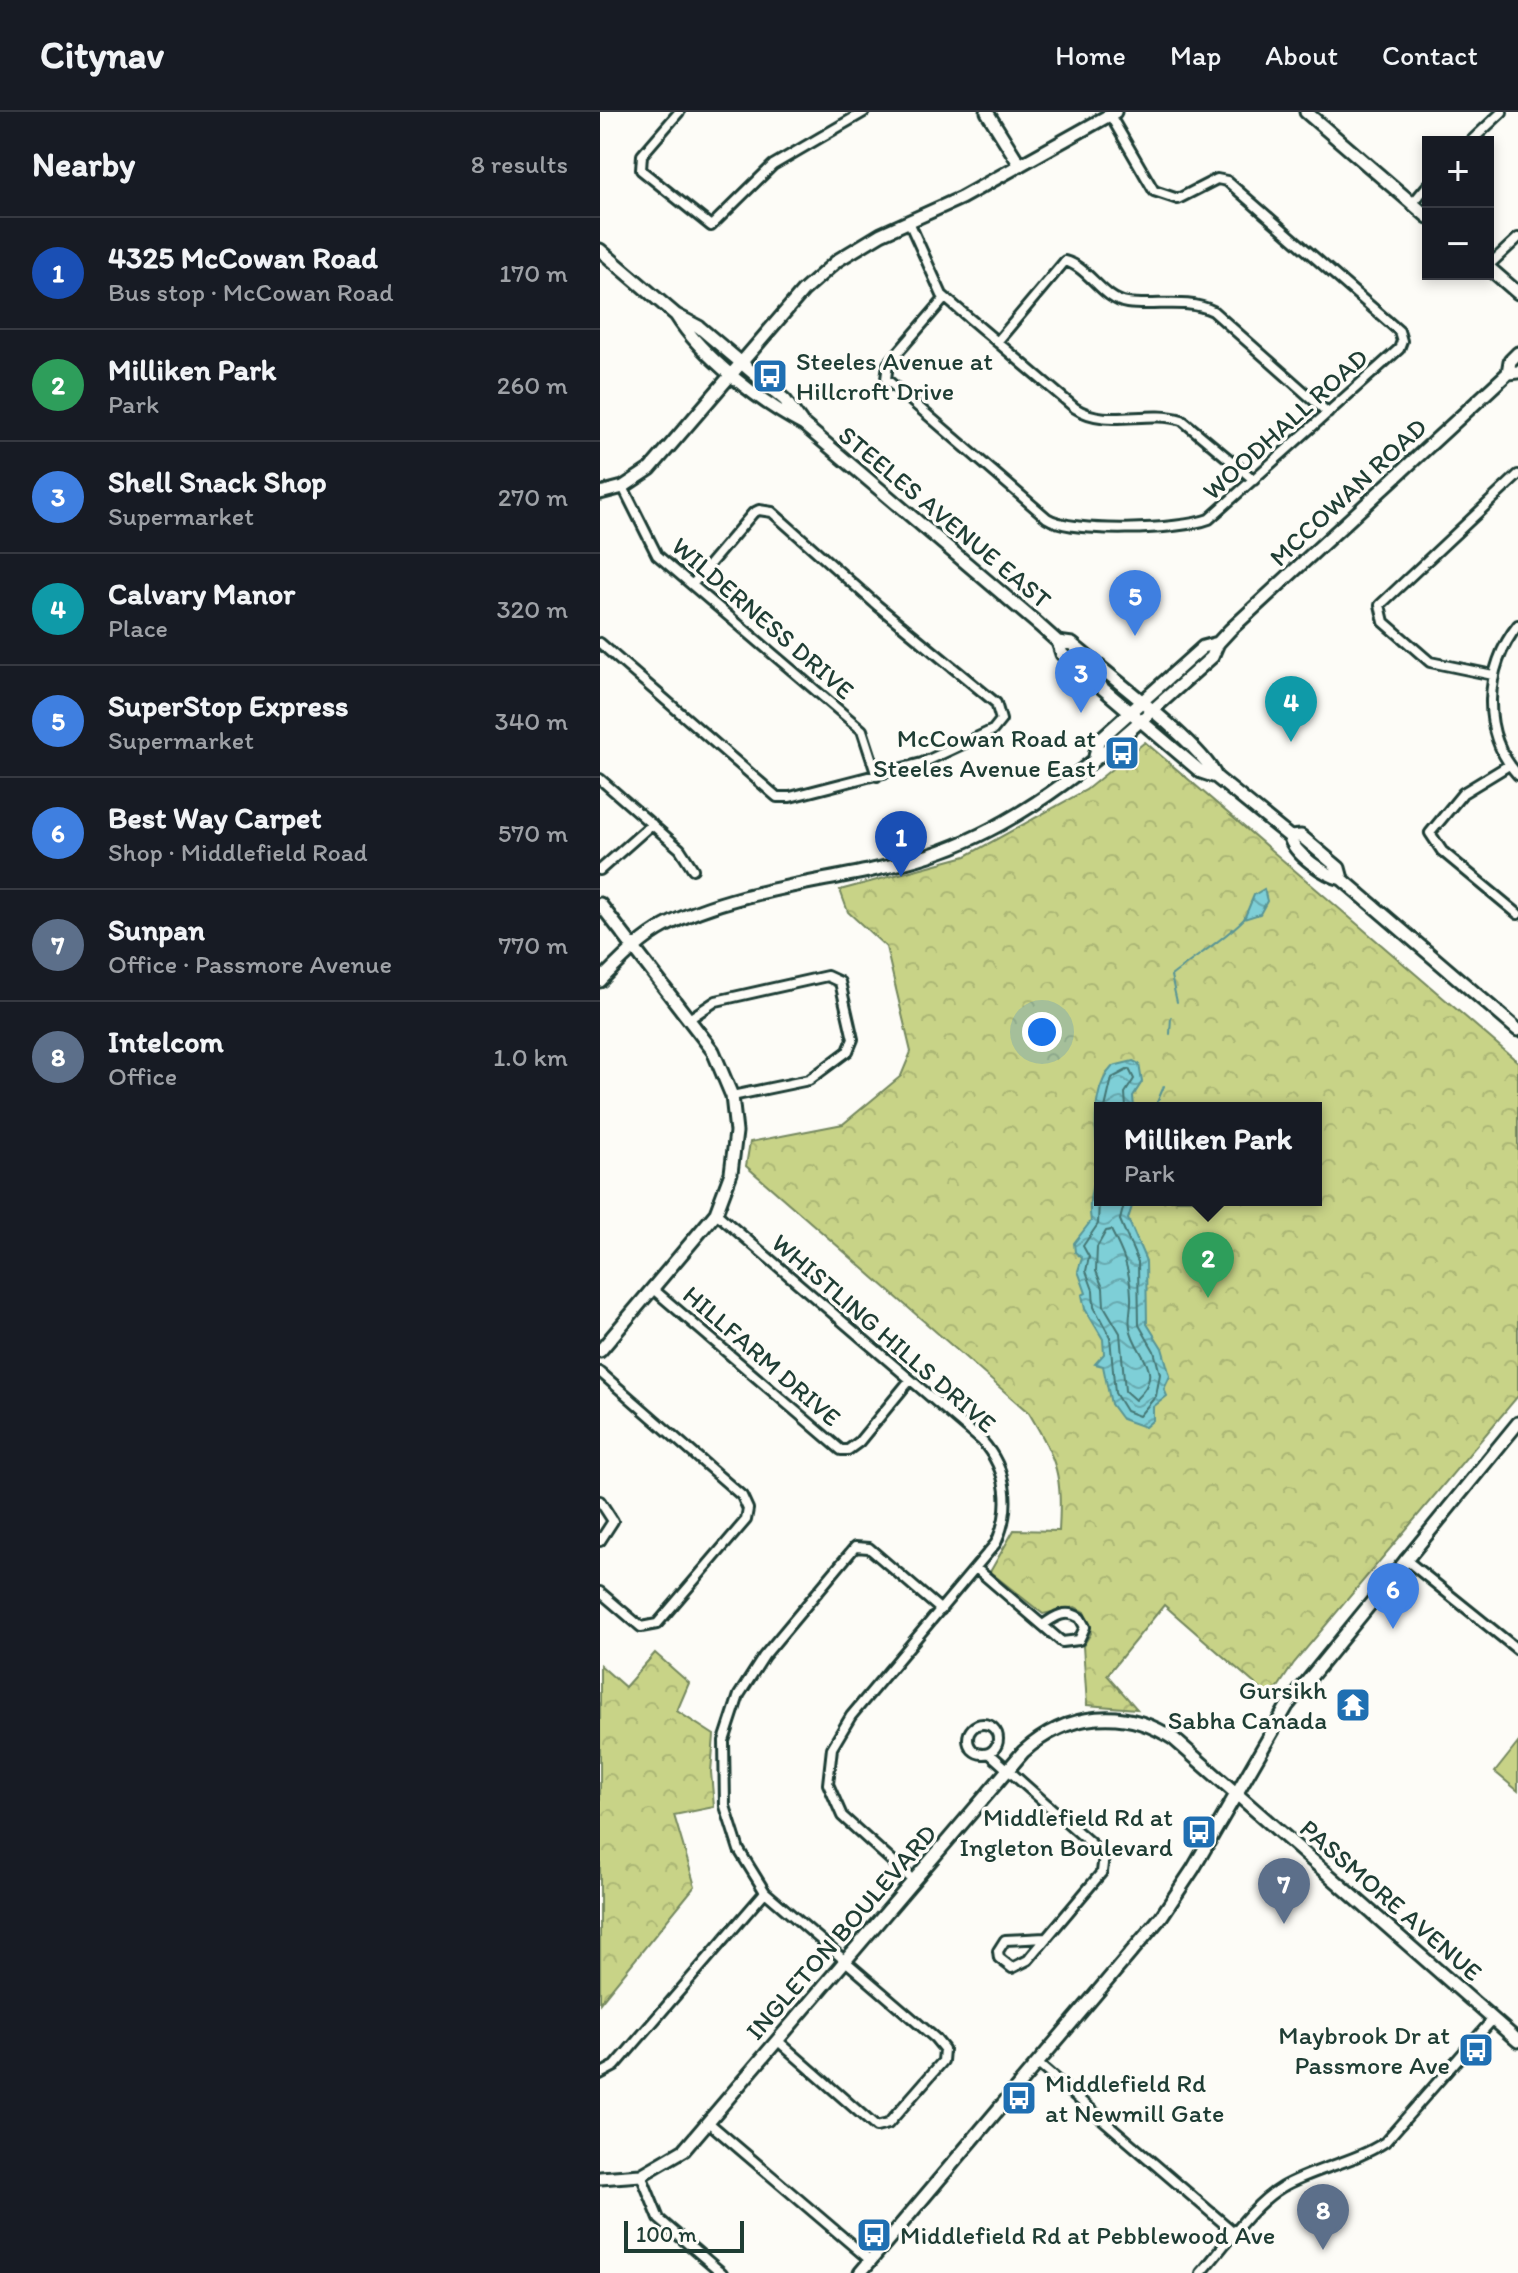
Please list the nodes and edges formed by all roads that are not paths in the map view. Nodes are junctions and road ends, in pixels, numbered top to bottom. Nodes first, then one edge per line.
1 (679, 112) edge
2 (864, 112) edge
3 (987, 112) edge
4 (1306, 112) edge
5 (1502, 112) edge
6 (1112, 114) edge
7 (1476, 136) edge
8 (1020, 165) junction
9 (1422, 192) edge
10 (1412, 204) junction
11 (1422, 212) edge
12 (909, 222) junction
13 (1518, 238) edge
14 (600, 250) edge
15 (1494, 260) edge
16 (1494, 271) edge
17 (1518, 293) edge
18 (945, 298) junction
19 (676, 315) junction
20 (997, 342) junction
21 (1518, 353) edge
22 (741, 363) junction
23 (1513, 372) edge
24 (732, 373) junction
25 (1328, 413) junction
26 (804, 425) junction
27 (1518, 475) edge
28 (1254, 480) junction
29 (623, 487) junction
30 (600, 493) edge
31 (692, 585) junction
32 (1518, 625) edge
33 (600, 643) edge
34 (1218, 643) junction
35 (1493, 675) junction
36 (1136, 707) junction
37 (1151, 711) junction
38 (1141, 721) junction
39 (1095, 757) junction
40 (1509, 765) junction
41 (1518, 775) edge
42 (877, 776) junction
43 (1216, 777) junction
44 (600, 779) edge
45 (652, 824) junction
46 (693, 869) dead end
47 (600, 870) edge
48 (600, 904) edge
49 (1518, 914) edge
50 (634, 947) junction
51 (600, 981) edge
52 (689, 1019) junction
53 (1518, 1030) edge
54 (732, 1096) junction
55 (716, 1213) junction
56 (653, 1289) junction
57 (600, 1351) edge
58 (600, 1372) edge
59 (910, 1380) junction
60 (1518, 1423) edge
61 (600, 1501) edge
62 (600, 1541) edge
63 (1405, 1559) junction
64 (977, 1569) junction
65 (600, 1592) edge
66 (941, 1610) junction
67 (1043, 1625) junction
68 (1518, 1650) edge
69 (989, 1753) dead end
70 (1006, 1772) junction
71 (1235, 1794) junction
72 (914, 1881) junction
73 (765, 1892) junction
74 (1045, 1938) junction
75 (845, 1961) junction
76 (1493, 2019) junction
77 (777, 2040) junction
78 (1518, 2041) edge
79 (1038, 2064) junction
80 (600, 2074) edge
81 (708, 2122) junction
82 (641, 2175) junction
83 (600, 2178) edge
84 (1236, 2234) junction
85 (871, 2261) junction
86 (722, 2273) edge
87 (860, 2273) edge
88 (1201, 2273) edge

1 - 2 street
3 - 8 main road
4 - 10 main road
5 - 7 street
6 - 8 main road
6 - 25 street, WOODHALL ROAD
8 - 12 main road
9 - 10 street
10 - 11 main road
12 - 18 street
12 - 22 main road
13 - 15 street
14 - 19 main road, STEELES AVENUE EAST
16 - 17 main road
18 - 20 street
18 - 28 street, WOODHALL ROAD
19 - 22 main road, STEELES AVENUE EAST
19 - 24 main road, STEELES AVENUE EAST
20 - 25 street
20 - 28 street
21 - 23 main road, MCCOWAN ROAD
22 - 24 main road
22 - 26 main road, STEELES AVENUE EAST
23 - 34 main road, MCCOWAN ROAD
24 - 26 main road, STEELES AVENUE EAST
24 - 29 main road
25 - 28 street, WOODHALL ROAD
26 - 36 main road, STEELES AVENUE EAST
27 - 35 street
29 - 30 main road
29 - 31 street, WILDERNESS DRIVE
31 - 42 street, WILDERNESS DRIVE
31 - 42 street
32 - 35 street
33 - 42 street
34 - 36 main road, MCCOWAN ROAD
34 - 37 main road, MCCOWAN ROAD
35 - 40 street
36 - 37 main road, STEELES AVENUE EAST
36 - 38 main road, STEELES AVENUE EAST
36 - 39 main road, MCCOWAN ROAD
37 - 38 main road, MCCOWAN ROAD
37 - 43 main road, STEELES AVENUE EAST
38 - 39 main road, MCCOWAN ROAD
38 - 43 main road, STEELES AVENUE EAST
39 - 50 main road, MCCOWAN ROAD
40 - 41 street
40 - 49 street
43 - 53 main road, STEELES AVENUE EAST
44 - 45 street
45 - 46 street
45 - 47 street
48 - 50 main road
50 - 51 main road, MCCOWAN ROAD
50 - 52 main road
52 - 54 main road
52 - 54 street
54 - 55 main road
55 - 56 main road
55 - 59 street, WHISTLING HILLS DRIVE
56 - 57 main road
56 - 59 street, HILLFARM DRIVE
58 - 65 street
59 - 64 street, WHISTLING HILLS DRIVE
60 - 63 main road
61 - 62 street
63 - 68 street
63 - 71 main road
64 - 66 street, WHISTLING HILLS DRIVE
64 - 67 street
66 - 72 street, WHISTLING HILLS DRIVE
66 - 73 street
67 - 67 street
69 - 70 street
70 - 71 main road, INGLETON BOULEVARD
70 - 72 main road, INGLETON BOULEVARD
70 - 74 street
71 - 76 main road, PASSMORE AVENUE
71 - 79 main road
72 - 75 main road, INGLETON BOULEVARD
73 - 75 street
73 - 80 street
74 - 74 street
75 - 77 main road, INGLETON BOULEVARD
75 - 77 street
76 - 78 main road, PASSMORE AVENUE
76 - 84 street
77 - 81 main road, INGLETON BOULEVARD
79 - 84 street
79 - 85 main road
81 - 82 main road, INGLETON BOULEVARD
81 - 85 street
82 - 83 main road, INGLETON BOULEVARD
82 - 86 street
84 - 88 street
85 - 87 main road

